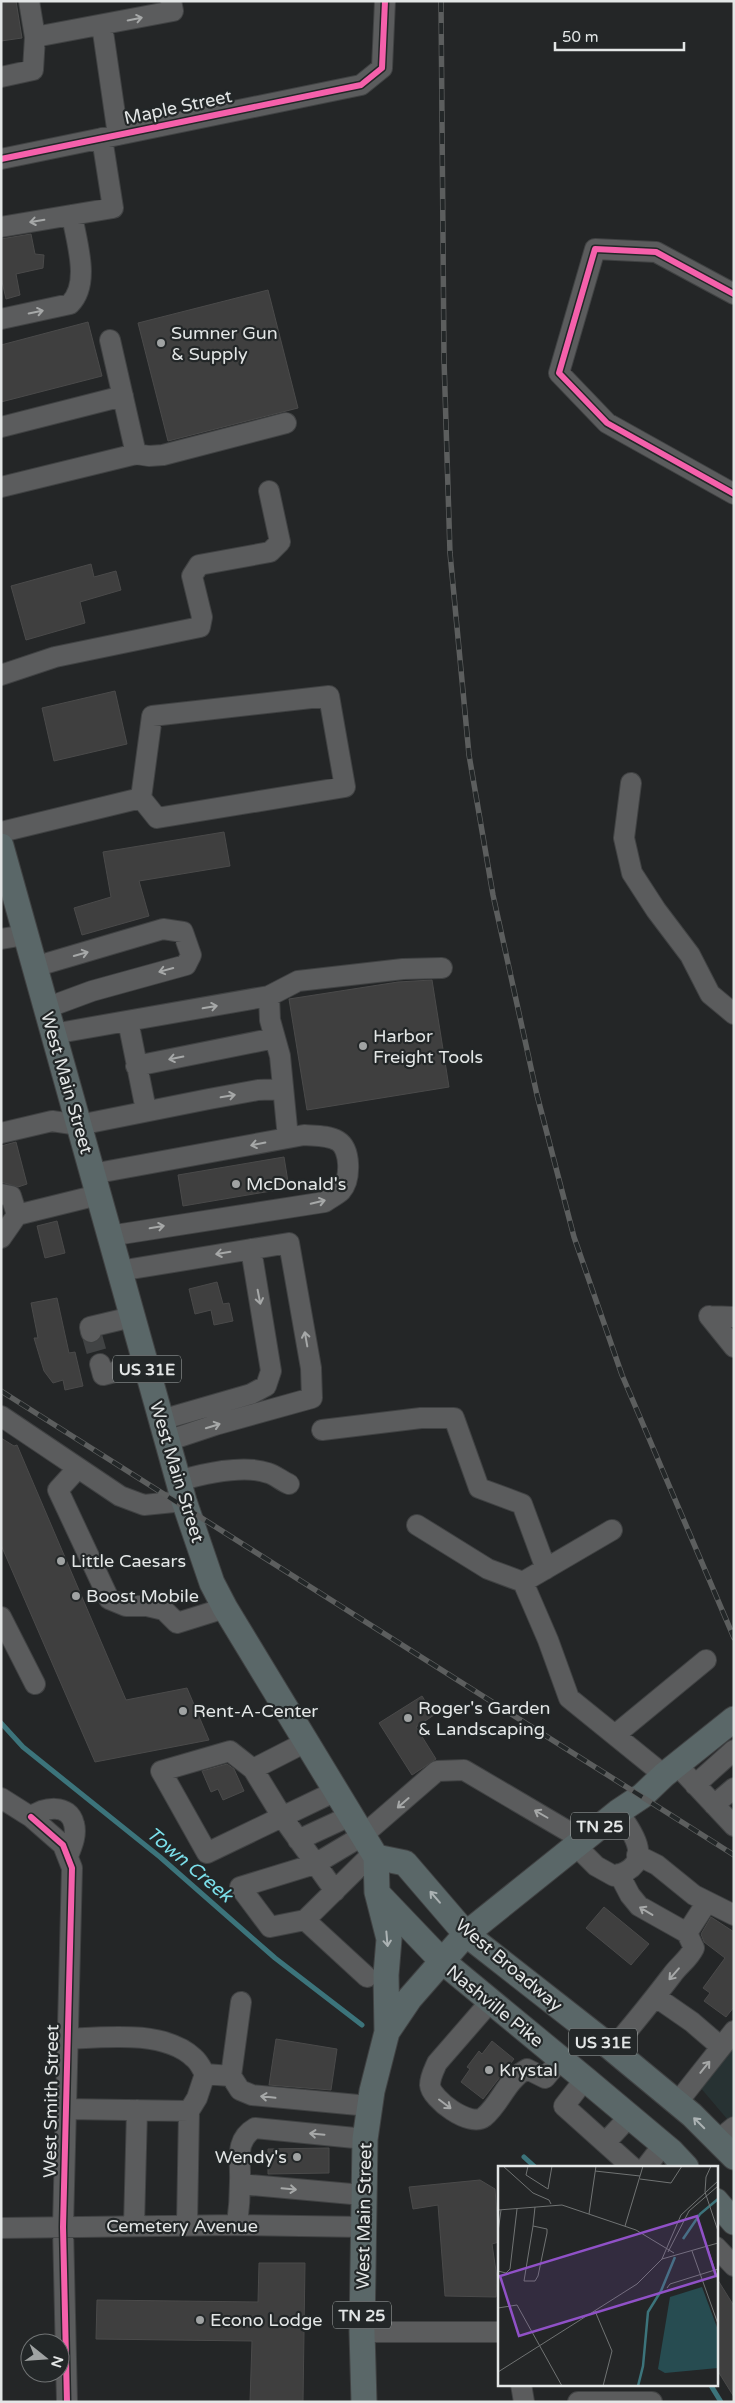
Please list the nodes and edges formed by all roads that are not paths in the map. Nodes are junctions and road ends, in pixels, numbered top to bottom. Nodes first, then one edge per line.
1 (29, 1) edge
2 (385, 1) edge
3 (172, 6) edge
4 (102, 25) junction
5 (44, 36) junction
6 (1, 77) edge
7 (110, 136) junction
8 (1, 158) edge
9 (72, 215) junction
10 (1, 227) edge
11 (734, 294) edge
12 (1, 319) edge
13 (110, 340) dead end
14 (123, 396) junction
15 (286, 423) dead end
16 (1, 427) edge
17 (136, 454) junction
18 (1, 487) edge
19 (269, 491) dead end
20 (734, 494) edge
21 (1, 675) edge
22 (631, 783) dead end
23 (141, 798) junction
24 (1, 832) edge
25 (1, 846) edge
26 (26, 935) junction
27 (1, 939) edge
28 (34, 967) junction
29 (442, 968) dead end
30 (269, 996) junction
31 (46, 1008) junction
32 (734, 1014) edge
33 (128, 1021) junction
34 (53, 1034) junction
35 (275, 1038) junction
36 (136, 1066) junction
37 (282, 1089) junction
38 (146, 1110) junction
39 (78, 1125) junction
40 (1, 1133) edge
41 (288, 1138) junction
42 (95, 1184) junction
43 (1, 1194) edge
44 (16, 1214) junction
45 (109, 1236) junction
46 (1, 1238) edge
47 (251, 1249) junction
48 (119, 1271) junction
49 (132, 1317) junction
50 (734, 1317) edge
51 (91, 1332) dead end
52 (734, 1347) edge
53 (100, 1364) dead end
54 (145, 1364) junction
55 (1, 1416) edge
56 (322, 1430) dead end
57 (164, 1431) junction
58 (78, 1468) junction
59 (289, 1484) dead end
60 (181, 1491) junction
61 (417, 1525) dead end
62 (612, 1530) dead end
63 (546, 1569) junction
64 (523, 1582) junction
65 (225, 1608) junction
66 (1, 1617) edge
67 (706, 1660) dead end
68 (35, 1684) dead end
69 (732, 1723) edge
70 (615, 1735) junction
71 (306, 1742) junction
72 (734, 1750) edge
73 (253, 1769) junction
74 (670, 1770) junction
75 (695, 1785) junction
76 (734, 1788) edge
77 (336, 1791) junction
78 (1, 1798) edge
79 (714, 1805) junction
80 (618, 1812) junction
81 (31, 1817) junction
82 (283, 1818) junction
83 (734, 1826) edge
84 (298, 1840) junction
85 (365, 1841) junction
86 (580, 1843) junction
87 (638, 1855) junction
88 (68, 1856) junction
89 (315, 1864) junction
90 (619, 1874) junction
91 (335, 1891) junction
92 (376, 1892) junction
93 (706, 1902) junction
94 (734, 1914) edge
95 (305, 1920) junction
96 (687, 1933) junction
97 (466, 1934) junction
98 (442, 1961) junction
99 (367, 1977) dead end
100 (656, 1997) junction
101 (241, 2002) dead end
102 (490, 2002) junction
103 (734, 2031) edge
104 (387, 2032) junction
105 (68, 2039) junction
106 (721, 2047) junction
107 (612, 2049) junction
108 (561, 2059) junction
109 (205, 2074) junction
110 (231, 2076) junction
111 (585, 2079) junction
112 (677, 2103) junction
113 (369, 2106) junction
114 (66, 2109) junction
115 (137, 2110) junction
116 (189, 2111) junction
117 (628, 2117) junction
118 (365, 2139) junction
119 (728, 2142) edge
120 (605, 2143) junction
121 (663, 2145) junction
122 (631, 2166) edge
123 (647, 2166) edge
124 (685, 2166) edge
125 (240, 2184) junction
126 (363, 2195) junction
127 (237, 2225) junction
128 (134, 2226) junction
129 (186, 2226) junction
130 (64, 2227) junction
131 (363, 2227) junction
132 (1, 2228) edge
133 (718, 2249) edge
134 (734, 2266) edge
135 (362, 2332) junction
136 (498, 2332) edge
137 (521, 2386) edge
138 (67, 2402) edge
139 (364, 2402) edge
140 (524, 2402) edge
141 (578, 2402) edge
142 (652, 2402) edge

1 - 5 street
2 - 7 street, Maple Street
4 -> 3 street
4 - 5 street
4 - 7 street
5 - 6 street
7 - 8 street, Maple Street
7 - 9 street
9 -> 10 street
12 -> 9 street
11 - 20 street
13 - 14 street
14 - 16 street
14 - 17 street
15 - 17 street
17 - 18 street
19 - 21 street
22 - 32 street
23 - 23 street
23 - 24 street
25 - 26 main road, West Main Street / US 31E
26 - 27 street
26 - 28 main road, West Main Street / US 31E
28 - 31 main road, West Main Street / US 31E
28 -> 31 street
29 - 30 street
33 -> 30 street
30 - 35 street
31 - 34 main road, West Main Street / US 31E
33 - 34 street
33 - 36 street
34 - 39 main road, West Main Street / US 31E
35 -> 36 street
35 - 37 street
36 - 38 street
38 -> 37 street
37 - 41 street
38 - 39 street
39 - 40 street
39 - 42 main road, West Main Street / US 31E
41 -> 42 street
45 -> 41 street
42 - 44 street
42 - 45 main road, West Main Street / US 31E
43 - 44 street
44 - 46 street
45 - 48 main road, West Main Street / US 31E
47 -> 48 street
47 -> 57 street
57 -> 47 street
48 - 49 main road, West Main Street / US 31E
49 - 51 street
49 - 54 main road, West Main Street / US 31E
50 - 52 street
53 - 54 street
54 - 57 main road, West Main Street / US 31E
55 - 58 street
56 - 63 street
57 - 60 main road, West Main Street / US 31E
58 - 60 street
58 - 65 street
59 - 60 street
60 - 65 main road, West Main Street / US 31E
61 - 64 street
62 - 63 street
63 - 64 street
64 - 70 street
65 - 71 main road, West Main Street / US 31E
66 - 68 street
67 - 70 street
69 - 74 main road, TN 25
70 - 74 street
71 - 73 street
71 - 77 main road, West Main Street / US 31E
72 - 75 street
73 - 82 street
73 - 82 street
74 - 75 street
74 - 80 main road, TN 25
75 - 79 street
76 - 79 street
77 - 82 street
77 - 85 main road, West Main Street / US 31E
78 - 81 street, West Smith Street
79 - 83 street
80 - 86 main road, TN 25
80 - 87 street
81 - 88 street, West Smith Street
81 - 88 street
82 - 84 street
84 - 85 street
84 - 89 street
86 -> 85 street
85 - 89 street
85 - 91 street
85 - 92 main road, West Main Street / US 31E
97 -> 85 main road, West Broadway / US 31E
86 - 90 street
86 - 97 main road, TN 25
87 - 90 street
87 - 93 street
88 - 105 street, West Smith Street
89 - 91 street
89 - 95 street
96 -> 90 street
91 - 95 street
92 - 98 main road, US 31E
92 -> 104 main road, West Main Street
93 - 94 street
93 - 96 street
95 - 99 street
96 -> 100 street
97 - 98 main road, TN 25
97 - 107 main road, West Broadway / US 31E
98 - 102 main road, Nashville Pike / US 31E
98 - 104 main road, TN 25
100 - 106 street
100 - 107 street
101 - 110 street
102 - 108 main road, Nashville Pike / US 31E
102 -> 108 street
103 - 106 street
104 - 113 main road, West Main Street / TN 25
105 - 109 street
105 - 114 street, West Smith Street
112 -> 106 street
107 - 112 main road, West Broadway / US 31E
108 - 111 main road, Nashville Pike / US 31E
109 - 110 street
109 - 116 street
113 -> 110 street
111 - 117 main road, Nashville Pike / US 31E
111 - 120 street
119 -> 112 main road, West Broadway / US 31E
113 - 118 main road, West Main Street / TN 25
114 - 115 street
114 - 130 street, West Smith Street
115 - 116 street
115 - 128 street
116 - 129 street
117 - 120 street
117 - 121 main road, Nashville Pike / US 31E
118 -> 125 street
118 - 126 main road, West Main Street / TN 25
120 - 122 street
121 - 123 street
121 - 124 main road, Nashville Pike / US 31E
125 -> 126 street
125 - 127 street
126 - 131 main road, West Main Street / TN 25
127 - 129 street, Cemetery Avenue
127 - 131 street, Cemetery Avenue
128 - 129 street, Cemetery Avenue
128 - 130 street, Cemetery Avenue
130 - 132 street, Cemetery Avenue
130 - 138 street, West Smith Street
131 - 135 main road, West Main Street / TN 25
133 - 134 street
135 - 136 street
135 - 139 main road, West Main Street / TN 25
137 - 140 street
141 - 142 street

